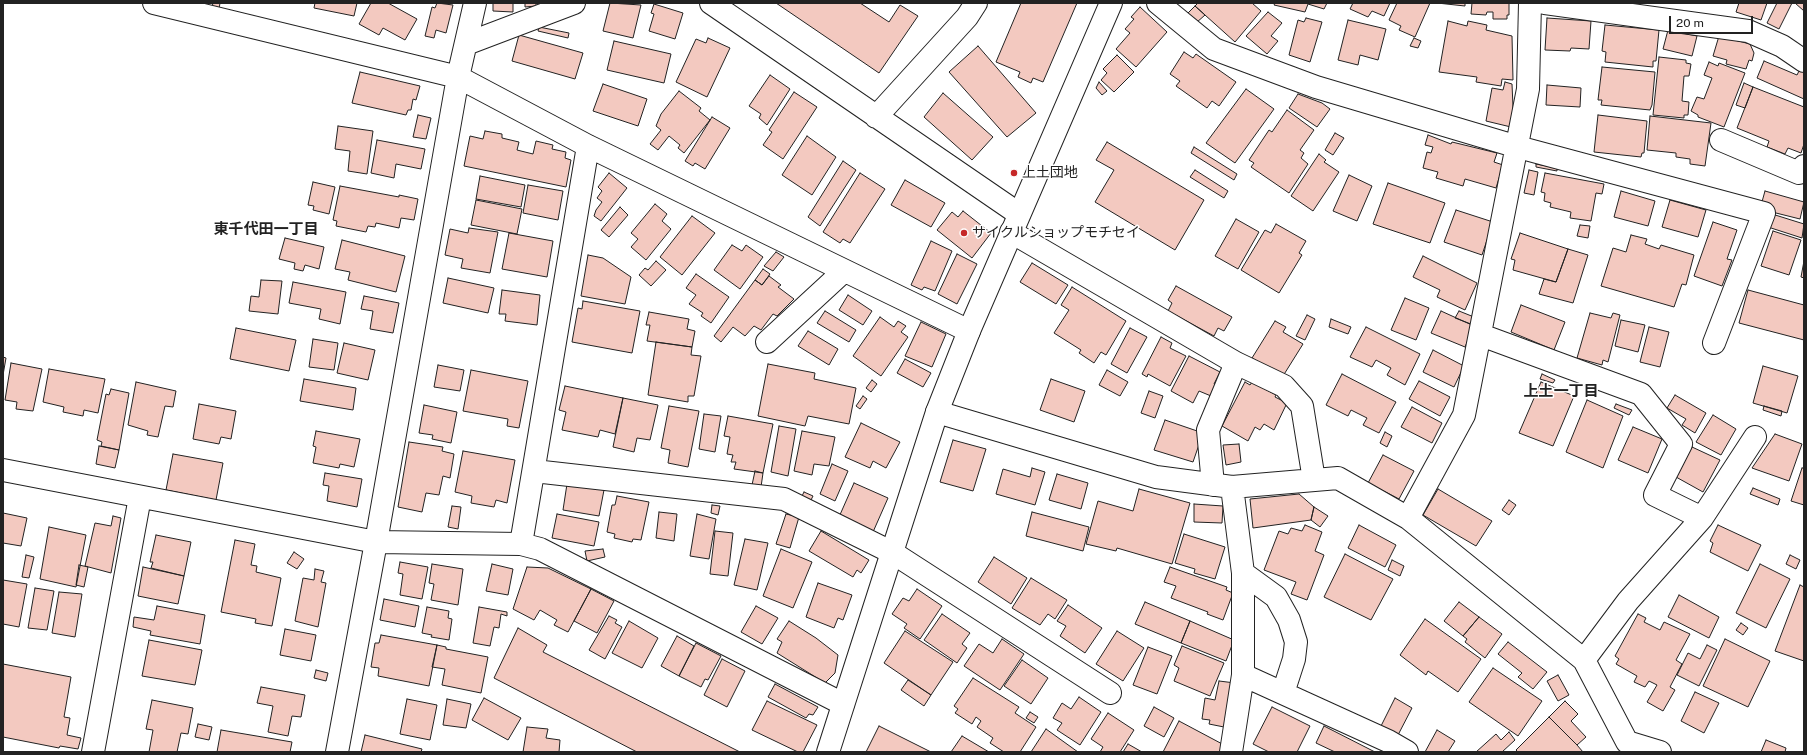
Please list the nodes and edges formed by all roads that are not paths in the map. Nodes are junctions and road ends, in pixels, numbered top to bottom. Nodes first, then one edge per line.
1 (154, 3) edge
2 (475, 3) edge
3 (574, 3) edge
4 (711, 3) edge
5 (976, 3) edge
6 (1112, 3) edge
7 (1158, 3) edge
8 (1530, 3) edge
9 (1545, 3) edge
10 (466, 44) junction
11 (1804, 61) edge
12 (458, 77) junction
13 (876, 117) junction
14 (1721, 140) dead end
15 (588, 146) junction
16 (1518, 147) junction
17 (1804, 166) edge
18 (1015, 223) junction
19 (844, 271) junction
20 (969, 331) junction
21 (1481, 335) junction
22 (767, 342) dead end
23 (1714, 343) dead end
24 (1236, 363) junction
25 (937, 412) junction
26 (1755, 437) dead end
27 (3, 470) edge
28 (534, 471) junction
29 (1314, 480) junction
30 (1222, 486) junction
31 (140, 497) junction
32 (1408, 518) junction
33 (1702, 518) junction
34 (376, 542) junction
35 (521, 544) junction
36 (893, 553) junction
37 (1243, 572) junction
38 (1584, 660) junction
39 (1243, 675) junction
40 (1110, 693) dead end
41 (1283, 693) junction
42 (843, 704) junction
43 (1624, 747) edge
44 (93, 752) edge
45 (337, 752) edge
46 (828, 752) edge
47 (1231, 752) edge
48 (1407, 752) edge
49 (1660, 752) edge

1 - 12 street
2 - 10 street
3 - 10 street
4 - 13 street
5 - 13 street
6 - 18 street
7 - 16 street
8 - 16 street
9 - 11 street
10 - 12 street
12 - 15 street
12 - 34 street
13 - 18 street
14 - 17 street
15 - 19 street
15 - 28 street
16 - 21 street
16 - 23 street
18 - 20 street
18 - 24 street
19 - 20 street
19 - 22 street
20 - 25 street
21 - 32 street
21 - 33 street
24 - 29 street
24 - 30 street
25 - 30 street
25 - 36 street
26 - 33 street
27 - 31 street
28 - 35 street
28 - 36 street
29 - 30 street
29 - 32 street
30 - 37 street
31 - 34 street
31 - 44 street
32 - 38 street
33 - 38 street
34 - 35 street
34 - 45 street
35 - 42 street
36 - 40 street
36 - 42 street
37 - 39 street
37 - 41 street
38 - 43 street
39 - 41 street
39 - 47 street
41 - 48 street
42 - 46 street
43 - 49 street

